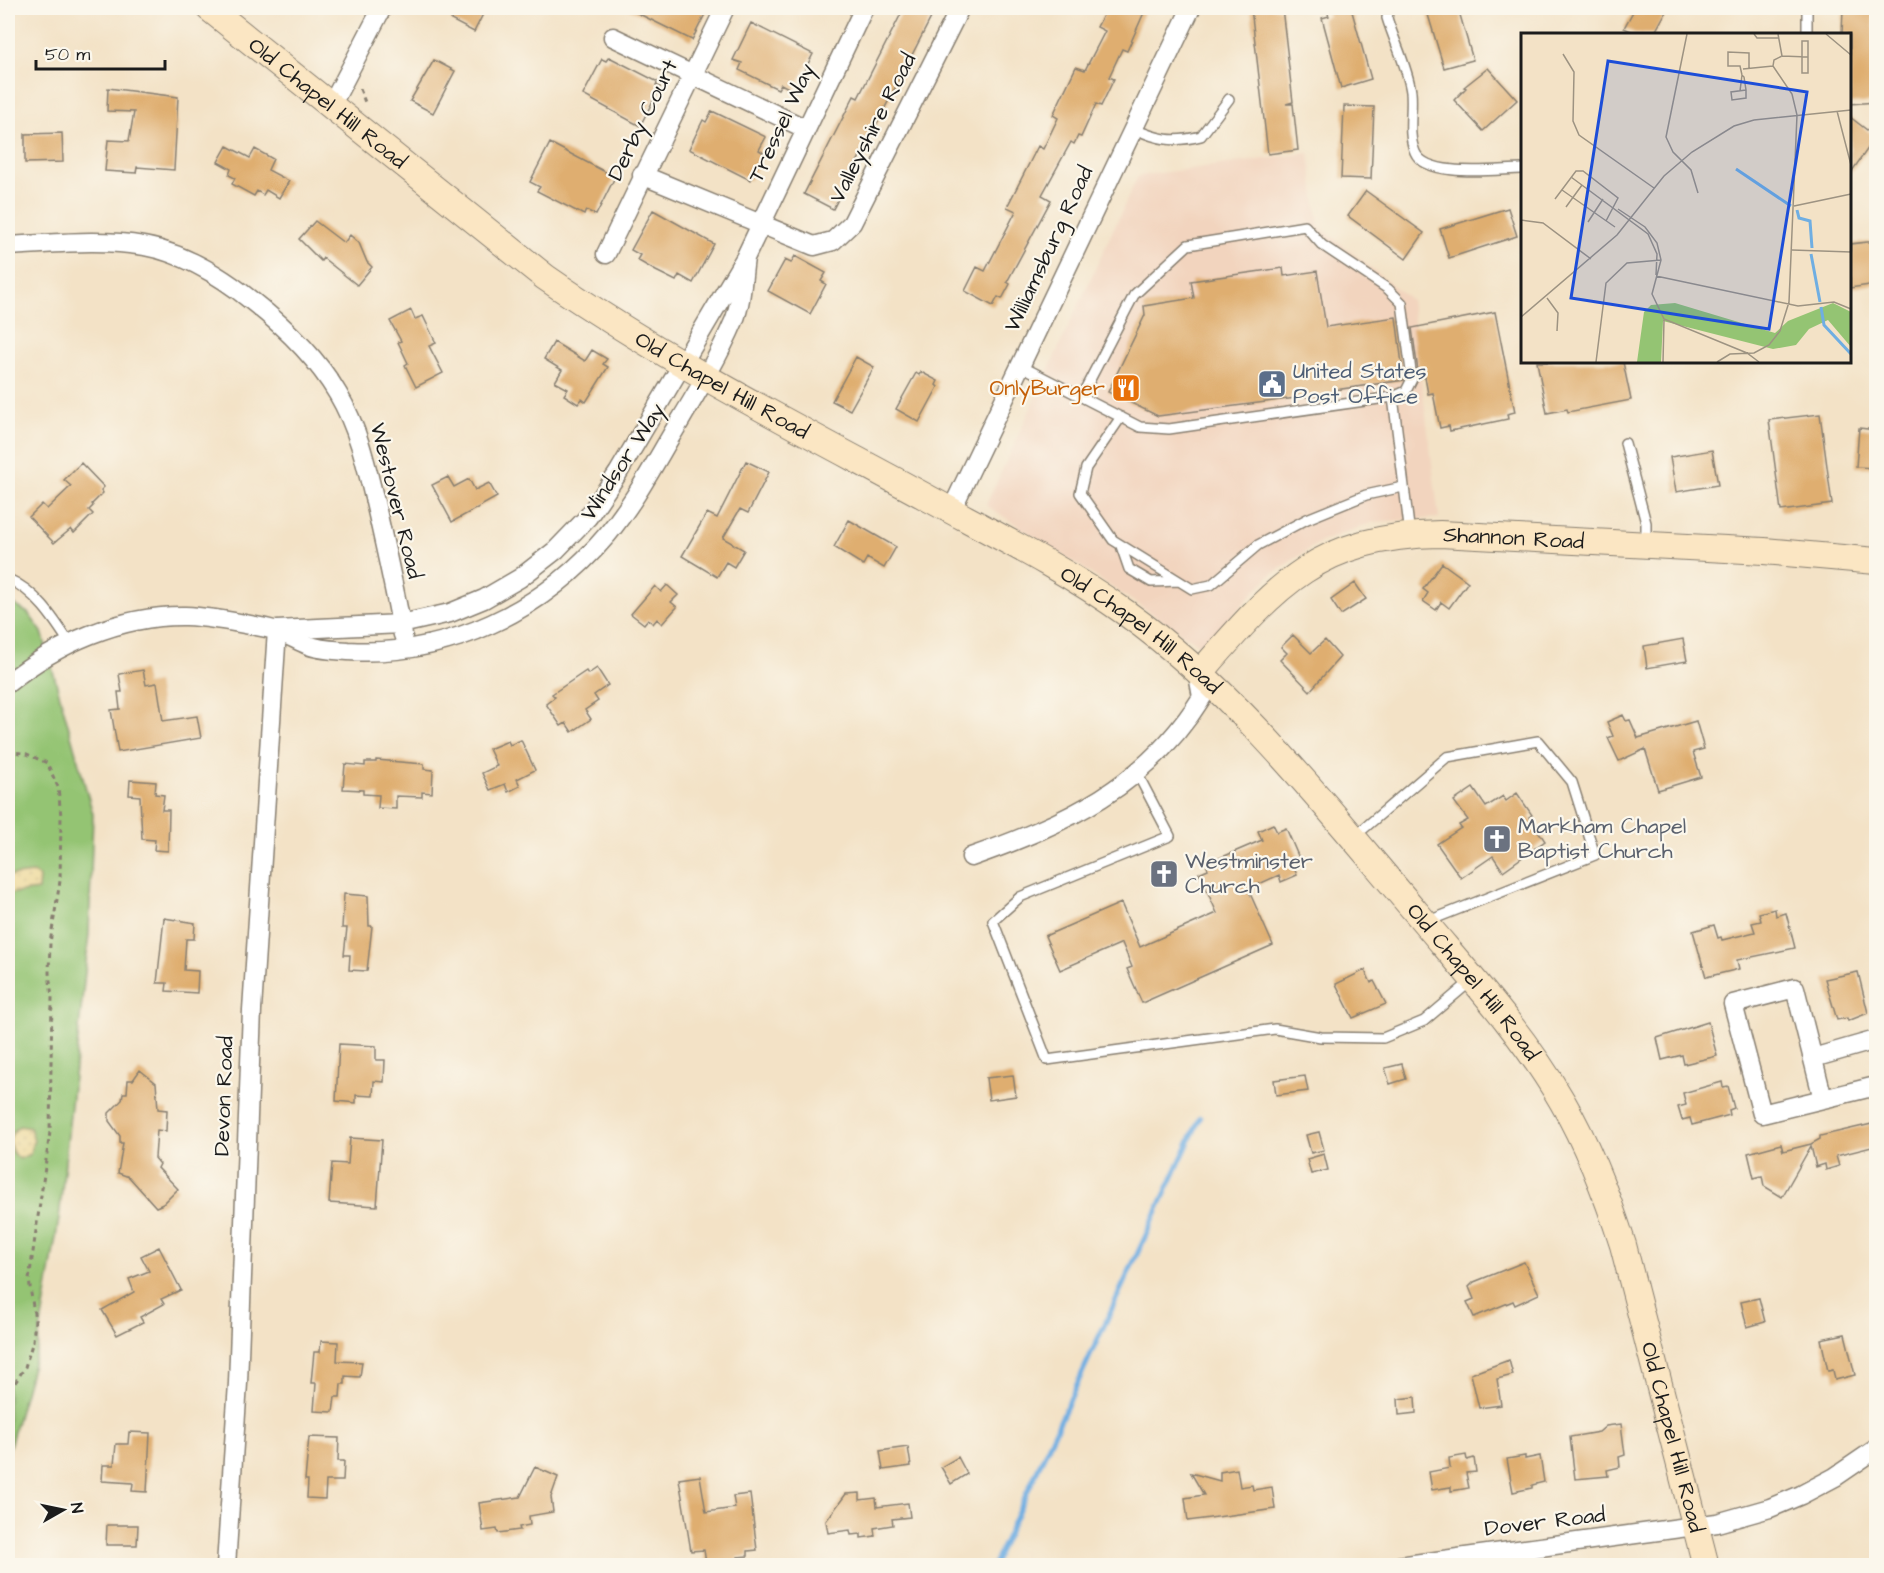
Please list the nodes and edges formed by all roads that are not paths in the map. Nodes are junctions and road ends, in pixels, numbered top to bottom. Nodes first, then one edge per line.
1 (209, 8) edge
2 (382, 8) edge
3 (725, 8) edge
4 (864, 8) edge
5 (960, 8) edge
6 (1191, 8) edge
7 (1389, 8) edge
8 (1807, 8) edge
9 (1807, 33) edge
10 (613, 37) dead end
11 (692, 74) junction
12 (1229, 99) dead end
13 (331, 106) junction
14 (1132, 128) junction
15 (806, 129) junction
16 (1521, 169) edge
17 (642, 175) junction
18 (760, 226) junction
19 (8, 246) edge
20 (606, 254) dead end
21 (745, 258) junction
22 (683, 365) junction
23 (1021, 366) junction
24 (705, 377) junction
25 (1081, 397) junction
26 (1393, 397) junction
27 (1121, 417) junction
28 (1625, 443) dead end
29 (1403, 487) junction
30 (951, 511) junction
31 (1410, 535) junction
32 (1646, 545) junction
33 (1121, 546) junction
34 (1876, 561) edge
35 (8, 579) edge
36 (1179, 581) junction
37 (401, 624) junction
38 (277, 630) junction
39 (70, 644) junction
40 (406, 649) junction
41 (1200, 673) junction
42 (8, 683) edge
43 (1137, 773) junction
44 (1353, 838) junction
45 (971, 857) dead end
46 (1424, 922) junction
47 (1472, 979) junction
48 (1876, 1040) edge
49 (1813, 1058) junction
50 (1876, 1086) edge
51 (1823, 1100) junction
52 (1876, 1449) edge
53 (1697, 1527) junction
54 (226, 1566) edge
55 (1399, 1566) edge
56 (1706, 1566) edge

1 - 13 street, Old Chapel Hill Road
2 - 13 street
3 - 11 street, Derby Court
4 - 15 street, Tressel Way
5 - 18 street, Valleyshire Road
6 - 14 street, Williamsburg Road
7 - 16 lane
8 - 9 lane
10 - 11 street
11 - 15 street
11 - 17 street, Derby Court
12 - 14 lane
13 - 22 street, Old Chapel Hill Road
14 - 23 street, Williamsburg Road
15 - 18 street, Tressel Way
17 - 18 street, Valleyshire Road
17 - 20 street, Derby Court
18 - 21 street, Tressel Way
19 - 37 street, Westover Road
21 - 22 street, Tressel Way
21 - 24 street, Tressel Way
22 - 24 street, Old Chapel Hill Road
22 - 37 street, Windsor Way
23 - 25 lane
23 - 30 street, Williamsburg Road
24 - 30 street, Old Chapel Hill Road
24 - 40 street, Windsor Way
25 - 26 lane
25 - 27 lane
26 - 27 lane
26 - 29 lane
27 - 33 lane
28 - 32 lane
29 - 31 lane
29 - 36 lane
30 - 41 street, Old Chapel Hill Road
31 - 32 street, Shannon Road
31 - 41 street, Shannon Road
32 - 34 street, Shannon Road
33 - 36 lane
33 - 36 lane
35 - 39 lane
37 - 38 street, Windsor Way
37 - 40 street, Westover Road
38 - 39 street, Windsor Way
38 - 40 street, Windsor Way
38 - 54 street, Devon Road
39 - 42 street, Windsor Way
41 - 43 street
41 - 44 street, Old Chapel Hill Road
43 - 45 street
43 - 47 lane
44 - 46 street, Old Chapel Hill Road
44 - 46 lane
46 - 47 street, Old Chapel Hill Road
47 - 53 street, Old Chapel Hill Road
48 - 49 street
49 - 51 street
49 - 51 street
50 - 51 street
52 - 53 street, Dover Road
53 - 55 street, Dover Road
53 - 56 street, Old Chapel Hill Road

